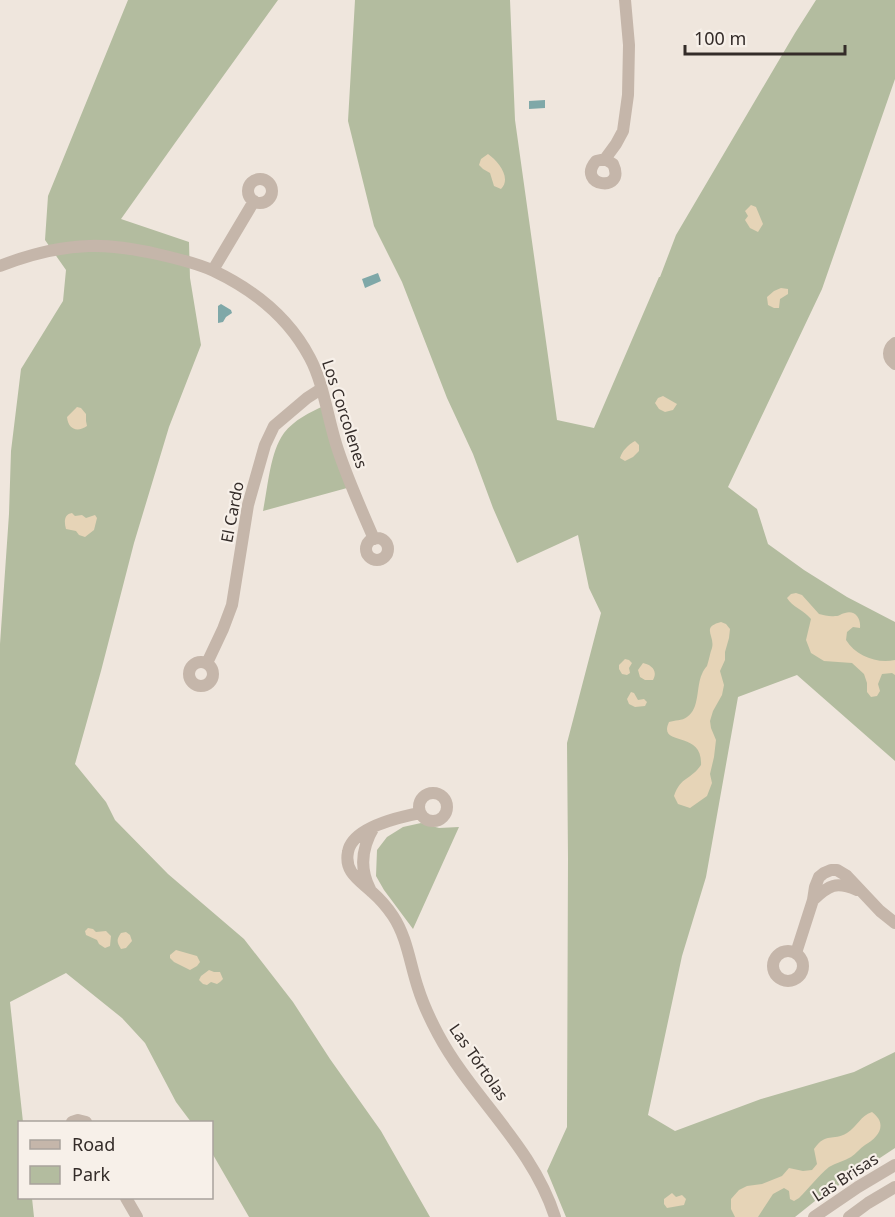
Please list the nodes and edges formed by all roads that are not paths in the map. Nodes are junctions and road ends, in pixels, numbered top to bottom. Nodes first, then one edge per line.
1 (625, 0) edge
2 (605, 159) dead end
3 (254, 201) dead end
4 (0, 266) edge
5 (213, 270) junction
6 (895, 343) edge
7 (895, 364) edge
8 (321, 389) junction
9 (374, 539) dead end
10 (207, 663) dead end
11 (420, 813) dead end
12 (895, 923) edge
13 (796, 953) dead end
14 (895, 1165) edge
15 (858, 1187) junction
16 (895, 1187) edge
17 (127, 1199) edge
18 (868, 1203) junction
19 (137, 1217) edge
20 (555, 1217) edge
21 (814, 1217) edge
22 (849, 1217) edge

1 - 2 street
3 - 5 street
4 - 5 street, Los Corcolenes
5 - 8 street, Los Corcolenes
6 - 7 street
8 - 9 street, Los Corcolenes
8 - 10 street, El Cardo
11 - 20 street, Las Tórtolas
12 - 13 street
14 - 15 street, Las Brisas
15 - 18 street
15 - 21 street, Las Brisas
16 - 18 street, Las Brisas
17 - 19 street
18 - 22 street, Las Brisas

